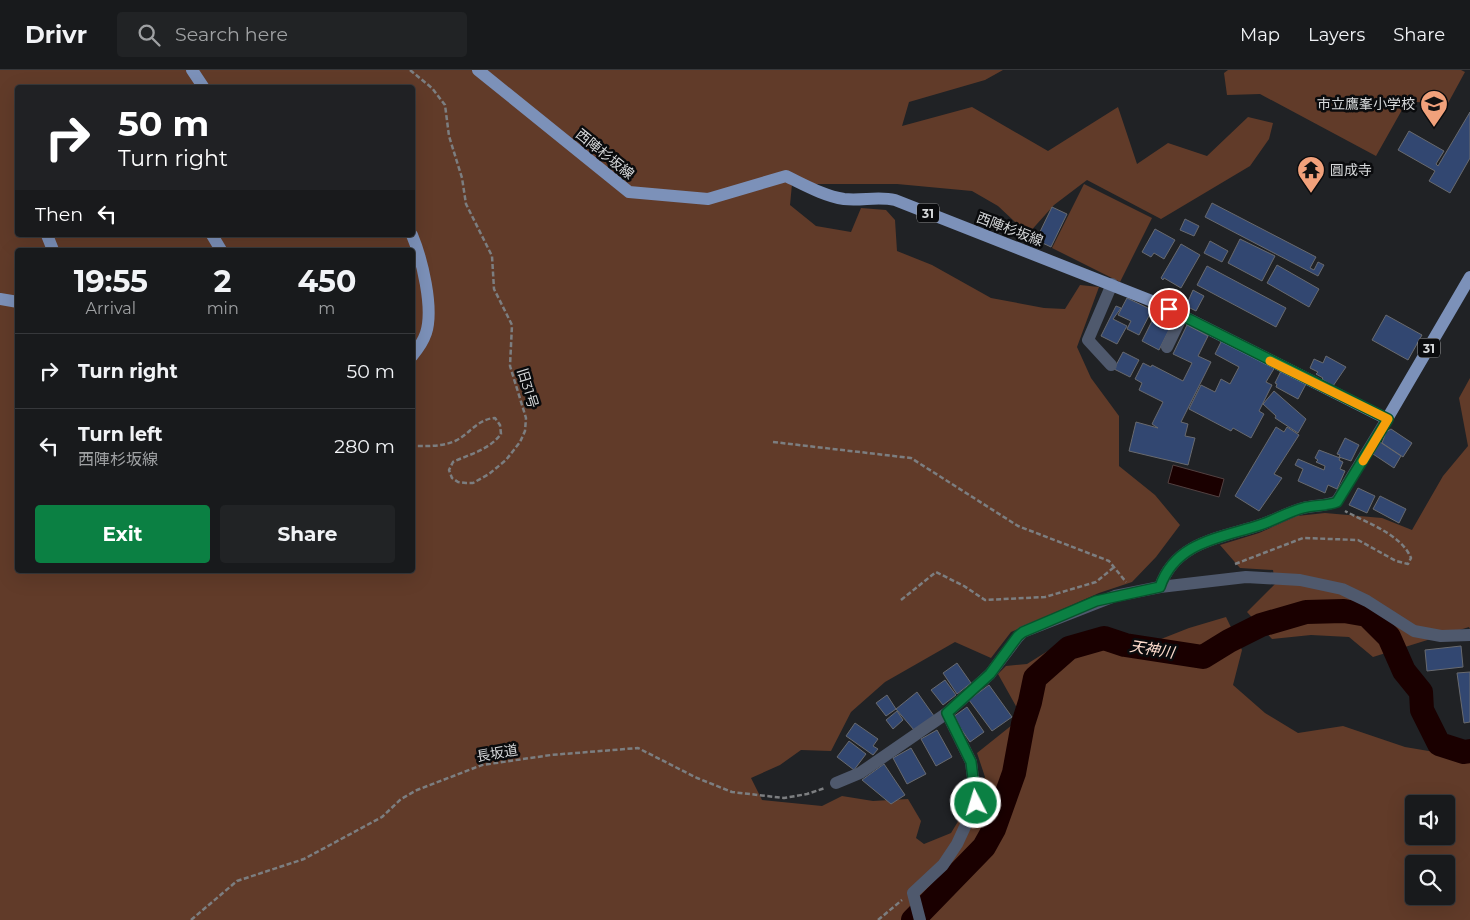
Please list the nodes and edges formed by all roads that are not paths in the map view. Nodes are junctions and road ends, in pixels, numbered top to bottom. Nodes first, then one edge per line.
1 (192, 70) edge
2 (478, 70) edge
3 (202, 85) edge
4 (213, 237) edge
5 (413, 237) edge
6 (220, 248) edge
7 (1470, 276) edge
8 (1112, 284) junction
9 (0, 299) edge
10 (15, 302) edge
11 (1182, 316) junction
12 (1167, 347) dead end
13 (415, 351) edge
14 (1111, 365) dead end
15 (1388, 419) junction
16 (1160, 587) junction
17 (1470, 635) edge
18 (947, 713) junction
19 (836, 784) road end
20 (920, 920) edge

1 - 3 main road
2 - 8 main road, 西陣杉坂線 / 31
4 - 6 main road
5 - 13 main road
7 - 15 main road, 31
8 - 11 main road, 西陣杉坂線 / 31
8 - 14 street
9 - 10 main road
11 - 12 street
11 - 15 main road, 西陣杉坂線 / 31
15 - 16 street
16 - 17 street
16 - 18 street
18 - 19 street
18 - 20 street

